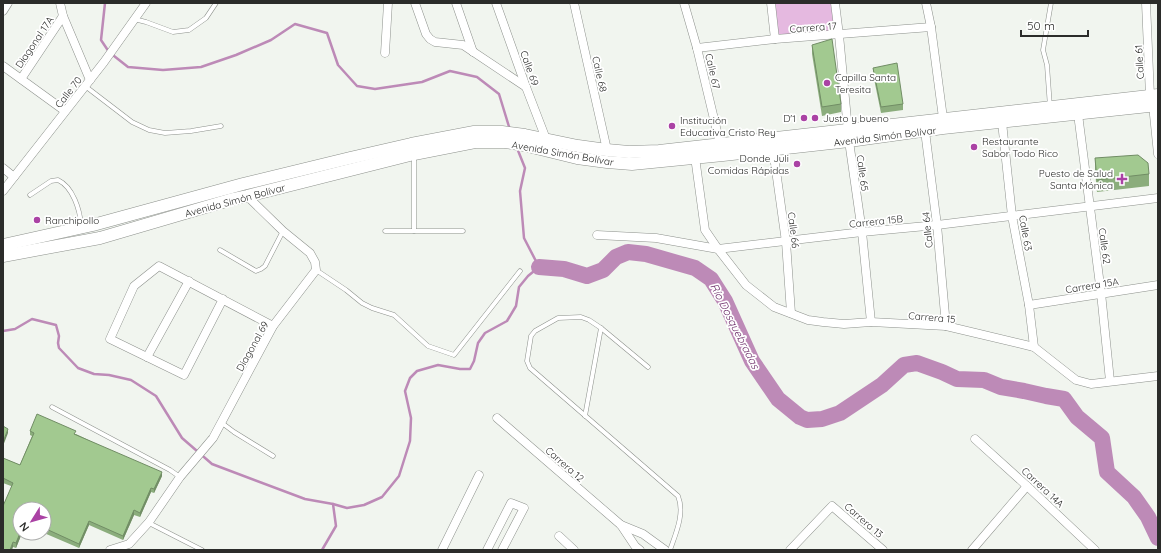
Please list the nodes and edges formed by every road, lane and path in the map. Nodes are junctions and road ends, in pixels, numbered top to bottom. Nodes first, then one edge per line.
1 (8, 3) edge
2 (60, 3) edge
3 (146, 3) edge
4 (216, 3) edge
5 (388, 3) edge
6 (415, 3) edge
7 (456, 3) edge
8 (496, 3) edge
9 (574, 3) edge
10 (684, 3) edge
11 (771, 3) edge
12 (835, 3) edge
13 (926, 3) edge
14 (1051, 3) edge
15 (1146, 3) edge
16 (3, 11) edge
17 (63, 16) junction
18 (134, 19) junction
19 (930, 27) junction
20 (839, 35) junction
21 (775, 40) junction
22 (697, 48) junction
23 (473, 52) junction
24 (385, 53) dead end
25 (3, 66) edge
26 (21, 79) junction
27 (87, 83) junction
28 (526, 87) junction
29 (1155, 100) edge
30 (1050, 107) junction
31 (65, 111) junction
32 (1078, 114) junction
33 (942, 118) junction
34 (1002, 122) junction
35 (221, 126) dead end
36 (925, 131) junction
37 (848, 135) junction
38 (503, 137) junction
39 (546, 139) junction
40 (525, 140) junction
41 (720, 144) junction
42 (773, 149) junction
43 (607, 150) junction
44 (414, 154) junction
45 (1158, 154) edge
46 (695, 157) junction
47 (352, 164) junction
48 (3, 168) edge
49 (14, 177) junction
50 (3, 191) edge
51 (30, 195) dead end
52 (247, 196) junction
53 (1158, 198) edge
54 (1089, 207) junction
55 (1012, 216) junction
56 (937, 225) junction
57 (81, 228) junction
58 (386, 231) dead end
59 (414, 231) junction
60 (463, 231) dead end
61 (283, 232) junction
62 (862, 232) junction
63 (597, 235) dead end
64 (786, 242) junction
65 (3, 245) edge
66 (718, 249) junction
67 (220, 250) dead end
68 (3, 256) edge
69 (316, 270) junction
70 (520, 271) dead end
71 (189, 281) junction
72 (1158, 285) edge
73 (1101, 293) junction
74 (223, 299) junction
75 (1029, 305) junction
76 (791, 313) junction
77 (871, 322) junction
78 (273, 326) junction
79 (946, 326) junction
80 (600, 328) junction
81 (1034, 347) junction
82 (147, 357) junction
83 (648, 367) dead end
84 (1158, 376) edge
85 (1110, 381) junction
86 (52, 408) dead end
87 (584, 416) junction
88 (497, 418) dead end
89 (221, 423) junction
90 (975, 439) dead end
91 (273, 456) dead end
92 (183, 474) junction
93 (479, 475) dead end
94 (1027, 486) junction
95 (149, 522) junction
96 (621, 525) junction
97 (559, 536) dead end
98 (636, 549) edge
99 (110, 550) edge
100 (202, 550) edge
101 (442, 550) edge
102 (486, 550) edge
103 (502, 550) edge
104 (574, 550) edge
105 (665, 550) edge
106 (670, 550) edge
107 (790, 550) edge
108 (882, 550) edge
109 (972, 550) edge
110 (1095, 550) edge

1 - 16 street
2 - 17 street
3 - 18 street, Calle 70
4 - 18 lane
5 - 24 street
6 - 23 street
7 - 23 street
8 - 28 street, Calle 69
9 - 43 street, Calle 68
10 - 22 street, Calle 67
11 - 21 street
12 - 20 street, Calle 65
13 - 19 street
14 - 30 lane
15 - 29 street, Calle 61
17 - 26 street, Diagonal 17A
17 - 27 street
18 - 27 street, Calle 70
19 - 20 street, Carrera 17
19 - 33 street
20 - 21 street, Carrera 17
20 - 37 street, Calle 65
21 - 22 street, Carrera 17
22 - 41 street, Calle 67
23 - 28 street
25 - 26 street
26 - 31 street
27 - 31 street, Calle 70
27 - 35 lane
28 - 39 street, Calle 69
29 - 30 main road, Avenida Simón Bolívar
29 - 32 main road, Avenida Simón Bolívar
29 - 45 street, Calle 61
30 - 33 main road, Avenida Simón Bolívar
31 - 49 street, Calle 70
32 - 34 main road, Avenida Simón Bolívar
32 - 54 street, Calle 62
33 - 37 main road, Avenida Simón Bolívar
34 - 36 main road, Avenida Simón Bolívar
34 - 55 street, Calle 63
36 - 37 main road, Avenida Simón Bolívar
36 - 56 street, Calle 64
37 - 41 main road, Avenida Simón Bolívar
37 - 42 main road, Avenida Simón Bolívar
37 - 62 street, Calle 65
38 - 40 main road, Avenida Simón Bolívar
38 - 44 main road, Avenida Simón Bolívar
38 - 47 main road, Avenida Simón Bolívar
39 - 40 main road, Avenida Simón Bolívar
39 - 43 main road, Avenida Simón Bolívar
40 - 46 main road, Avenida Simón Bolívar
41 - 43 main road, Avenida Simón Bolívar
42 - 46 main road, Avenida Simón Bolívar
42 - 64 street, Calle 66
44 - 47 main road, Avenida Simón Bolívar
44 - 59 lane
46 - 66 street
47 - 52 main road, Avenida Simón Bolívar
47 - 57 main road, Avenida Simón Bolívar
48 - 49 street
49 - 50 street, Calle 70
51 - 57 lane
52 - 61 street
52 - 68 main road, Avenida Simón Bolívar
53 - 54 street, Carrera 15B
54 - 55 street, Carrera 15B
54 - 73 street, Calle 62
55 - 56 street, Carrera 15B
55 - 75 street, Calle 63
56 - 62 street, Carrera 15B
56 - 79 street, Calle 64
57 - 65 main road, Avenida Simón Bolívar
58 - 59 lane
59 - 60 lane
61 - 67 lane
61 - 69 street
62 - 64 street, Carrera 15B
62 - 77 street, Calle 65
63 - 66 street, Carrera 15B
64 - 66 street, Carrera 15B
64 - 76 street, Calle 66
66 - 76 street, Carrera 15
69 - 70 lane
69 - 78 street, Diagonal 69
71 - 74 street
71 - 82 street
71 - 82 street
72 - 73 street, Carrera 15A
73 - 75 street, Carrera 15A
73 - 85 street, Calle 62
74 - 78 street
74 - 82 street
75 - 81 street, Calle 63
76 - 77 street, Carrera 15
77 - 79 street, Carrera 15
78 - 89 street, Diagonal 69
79 - 81 street, Carrera 15
80 - 83 lane
80 - 87 lane
80 - 87 lane
81 - 85 street, Carrera 15
84 - 85 street, Carrera 15
86 - 92 lane
87 - 106 lane
88 - 96 street, Carrera 12
89 - 91 lane
89 - 92 street, Diagonal 69
90 - 94 street, Carrera 14A
92 - 95 street, Diagonal 69
93 - 101 street
94 - 109 street
94 - 110 street, Carrera 14A
95 - 99 street, Diagonal 69
95 - 100 lane
96 - 98 street, Carrera 12
96 - 105 street, Carrera 12
97 - 104 street
102 - 103 street
107 - 108 street, Carrera 13

